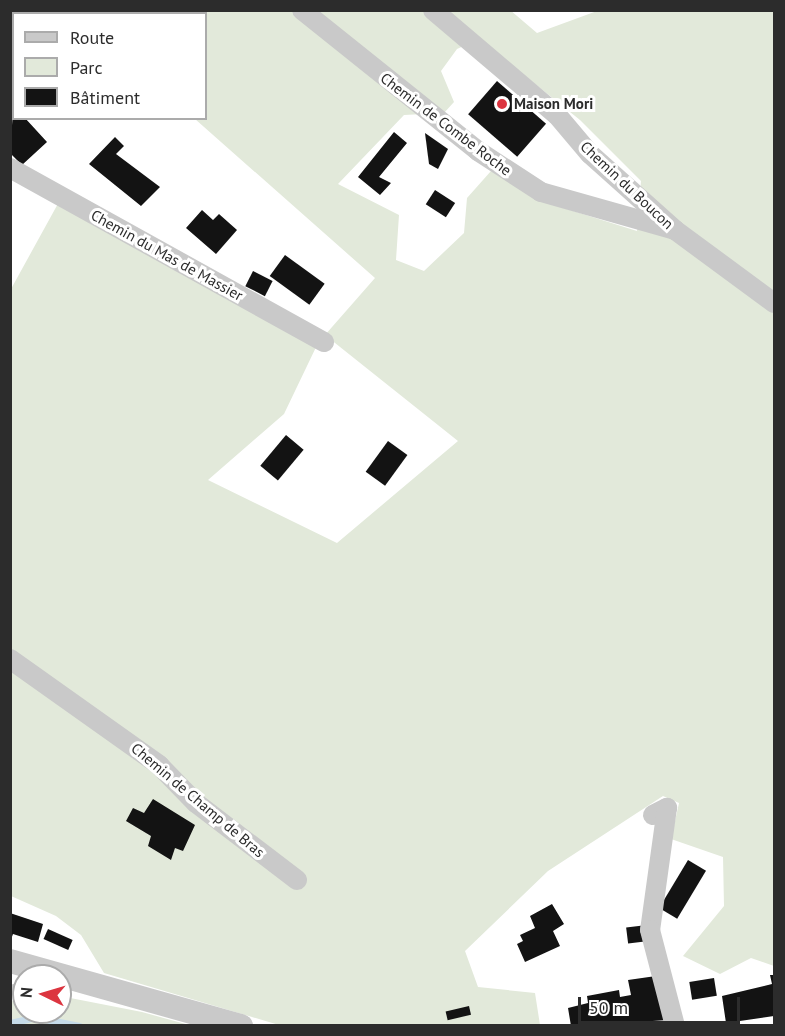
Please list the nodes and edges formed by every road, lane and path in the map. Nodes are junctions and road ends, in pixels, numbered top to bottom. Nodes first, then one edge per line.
1 (302, 10) edge
2 (433, 10) edge
3 (10, 168) edge
4 (675, 230) junction
5 (774, 303) edge
6 (324, 342) dead end
7 (10, 659) edge
8 (653, 815) dead end
9 (297, 880) dead end
10 (72, 980) edge
11 (241, 1026) edge
12 (675, 1026) edge

1 - 4 street, Chemin de Combe Roche
2 - 4 street, Chemin du Boucon
3 - 6 street, Chemin du Mas de Massier
4 - 5 street, Chemin du Boucon
7 - 9 street, Chemin de Champ de Bras
8 - 12 street
10 - 11 street

